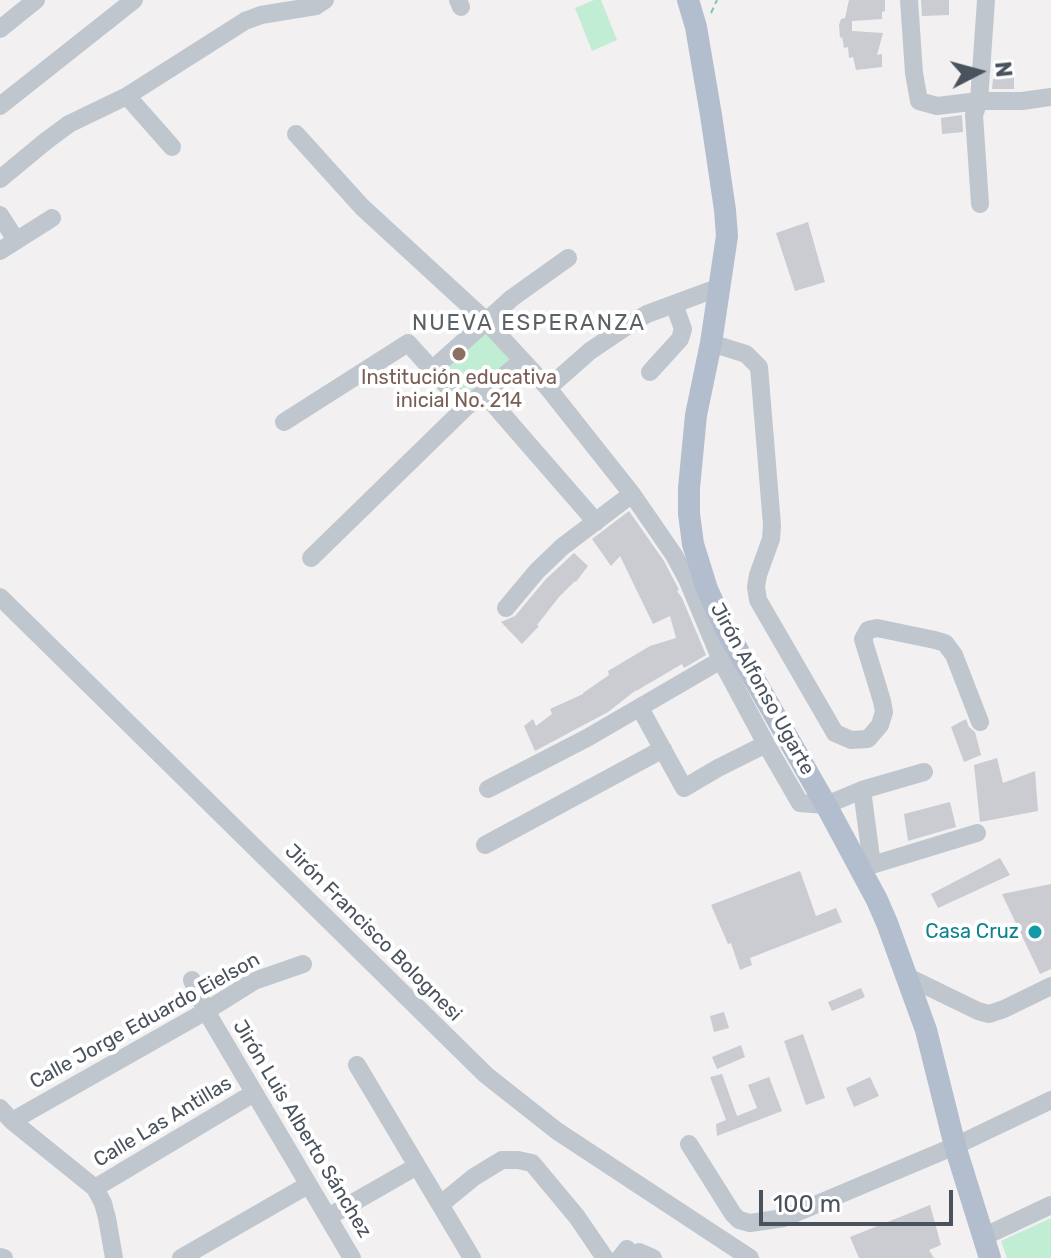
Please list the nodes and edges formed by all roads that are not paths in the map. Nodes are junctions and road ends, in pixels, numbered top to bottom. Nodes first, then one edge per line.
1 (36, 0) edge
2 (134, 0) edge
3 (325, 0) edge
4 (688, 0) edge
5 (909, 0) edge
6 (986, 0) edge
7 (0, 29) edge
8 (127, 96) junction
9 (1051, 97) edge
10 (979, 101) junction
11 (0, 106) edge
12 (296, 134) dead end
13 (172, 147) dead end
14 (0, 179) edge
15 (980, 204) dead end
16 (0, 215) edge
17 (52, 218) dead end
18 (8, 245) edge
19 (568, 258) dead end
20 (720, 287) junction
21 (674, 304) junction
22 (486, 321) junction
23 (711, 343) junction
24 (522, 361) junction
25 (433, 369) junction
26 (650, 372) dead end
27 (548, 388) junction
28 (483, 392) junction
29 (466, 407) junction
30 (284, 422) dead end
31 (632, 494) junction
32 (596, 522) junction
33 (311, 558) dead end
34 (0, 597) edge
35 (506, 608) dead end
36 (718, 632) junction
37 (721, 660) junction
38 (640, 708) junction
39 (980, 722) dead end
40 (766, 744) junction
41 (663, 749) junction
42 (924, 772) dead end
43 (488, 789) dead end
44 (862, 790) junction
45 (826, 805) junction
46 (977, 833) dead end
47 (485, 845) dead end
48 (866, 868) junction
49 (303, 964) dead end
50 (906, 976) junction
51 (192, 980) dead end
52 (1051, 986) edge
53 (206, 1011) junction
54 (357, 1065) dead end
55 (254, 1093) junction
56 (1051, 1100) edge
57 (6, 1114) edge
58 (689, 1144) dead end
59 (955, 1146) junction
60 (417, 1166) junction
61 (308, 1185) junction
62 (95, 1188) junction
63 (441, 1204) junction
64 (1051, 1205) edge
65 (328, 1217) junction
66 (986, 1247) edge
67 (114, 1258) edge
68 (181, 1258) edge
69 (352, 1258) edge
70 (472, 1258) edge
71 (605, 1258) edge
72 (750, 1258) edge

1 - 7 street
2 - 11 street
3 - 8 street
4 - 20 main road, Jirón Alfonso Ugarte
5 - 10 street
6 - 10 street
8 - 13 street
8 - 14 street
9 - 10 street
10 - 15 street
12 - 22 street
16 - 18 street
17 - 18 street
19 - 22 street
20 - 21 street
20 - 23 main road, Jirón Alfonso Ugarte
21 - 26 street
21 - 27 street
22 - 24 street
22 - 25 street
23 - 36 main road, Jirón Alfonso Ugarte
23 - 39 street
24 - 27 street
24 - 28 street
25 - 29 street
25 - 30 street
27 - 31 street
28 - 29 street
28 - 32 street
29 - 33 street
31 - 32 street
31 - 36 street
32 - 35 street
34 - 72 street, Jirón Francisco Bolognesi
36 - 37 street
36 - 45 main road, Jirón Alfonso Ugarte
37 - 38 street
37 - 40 street
38 - 41 street
38 - 43 street
40 - 41 street
40 - 45 street
41 - 47 street
42 - 44 street
44 - 45 street
44 - 48 street
45 - 48 main road, Jirón Alfonso Ugarte
46 - 48 street
48 - 50 main road, Jirón Alfonso Ugarte
49 - 53 street, Calle Jorge Eduardo Eielson
50 - 52 street
50 - 59 main road, Jirón Alfonso Ugarte
51 - 53 street, Jirón Luis Alberto Sánchez
53 - 55 street, Jirón Luis Alberto Sánchez
53 - 57 street, Calle Jorge Eduardo Eielson
54 - 60 street
55 - 61 street, Jirón Luis Alberto Sánchez
55 - 62 street, Calle Las Antillas
56 - 59 street
57 - 62 street
58 - 59 street
59 - 66 main road, Jirón Alfonso Ugarte
60 - 63 street
60 - 65 street
61 - 65 street, Jirón Luis Alberto Sánchez
61 - 68 street
62 - 67 street
63 - 70 street
63 - 71 street
64 - 66 street
65 - 69 street, Jirón Luis Alberto Sánchez

